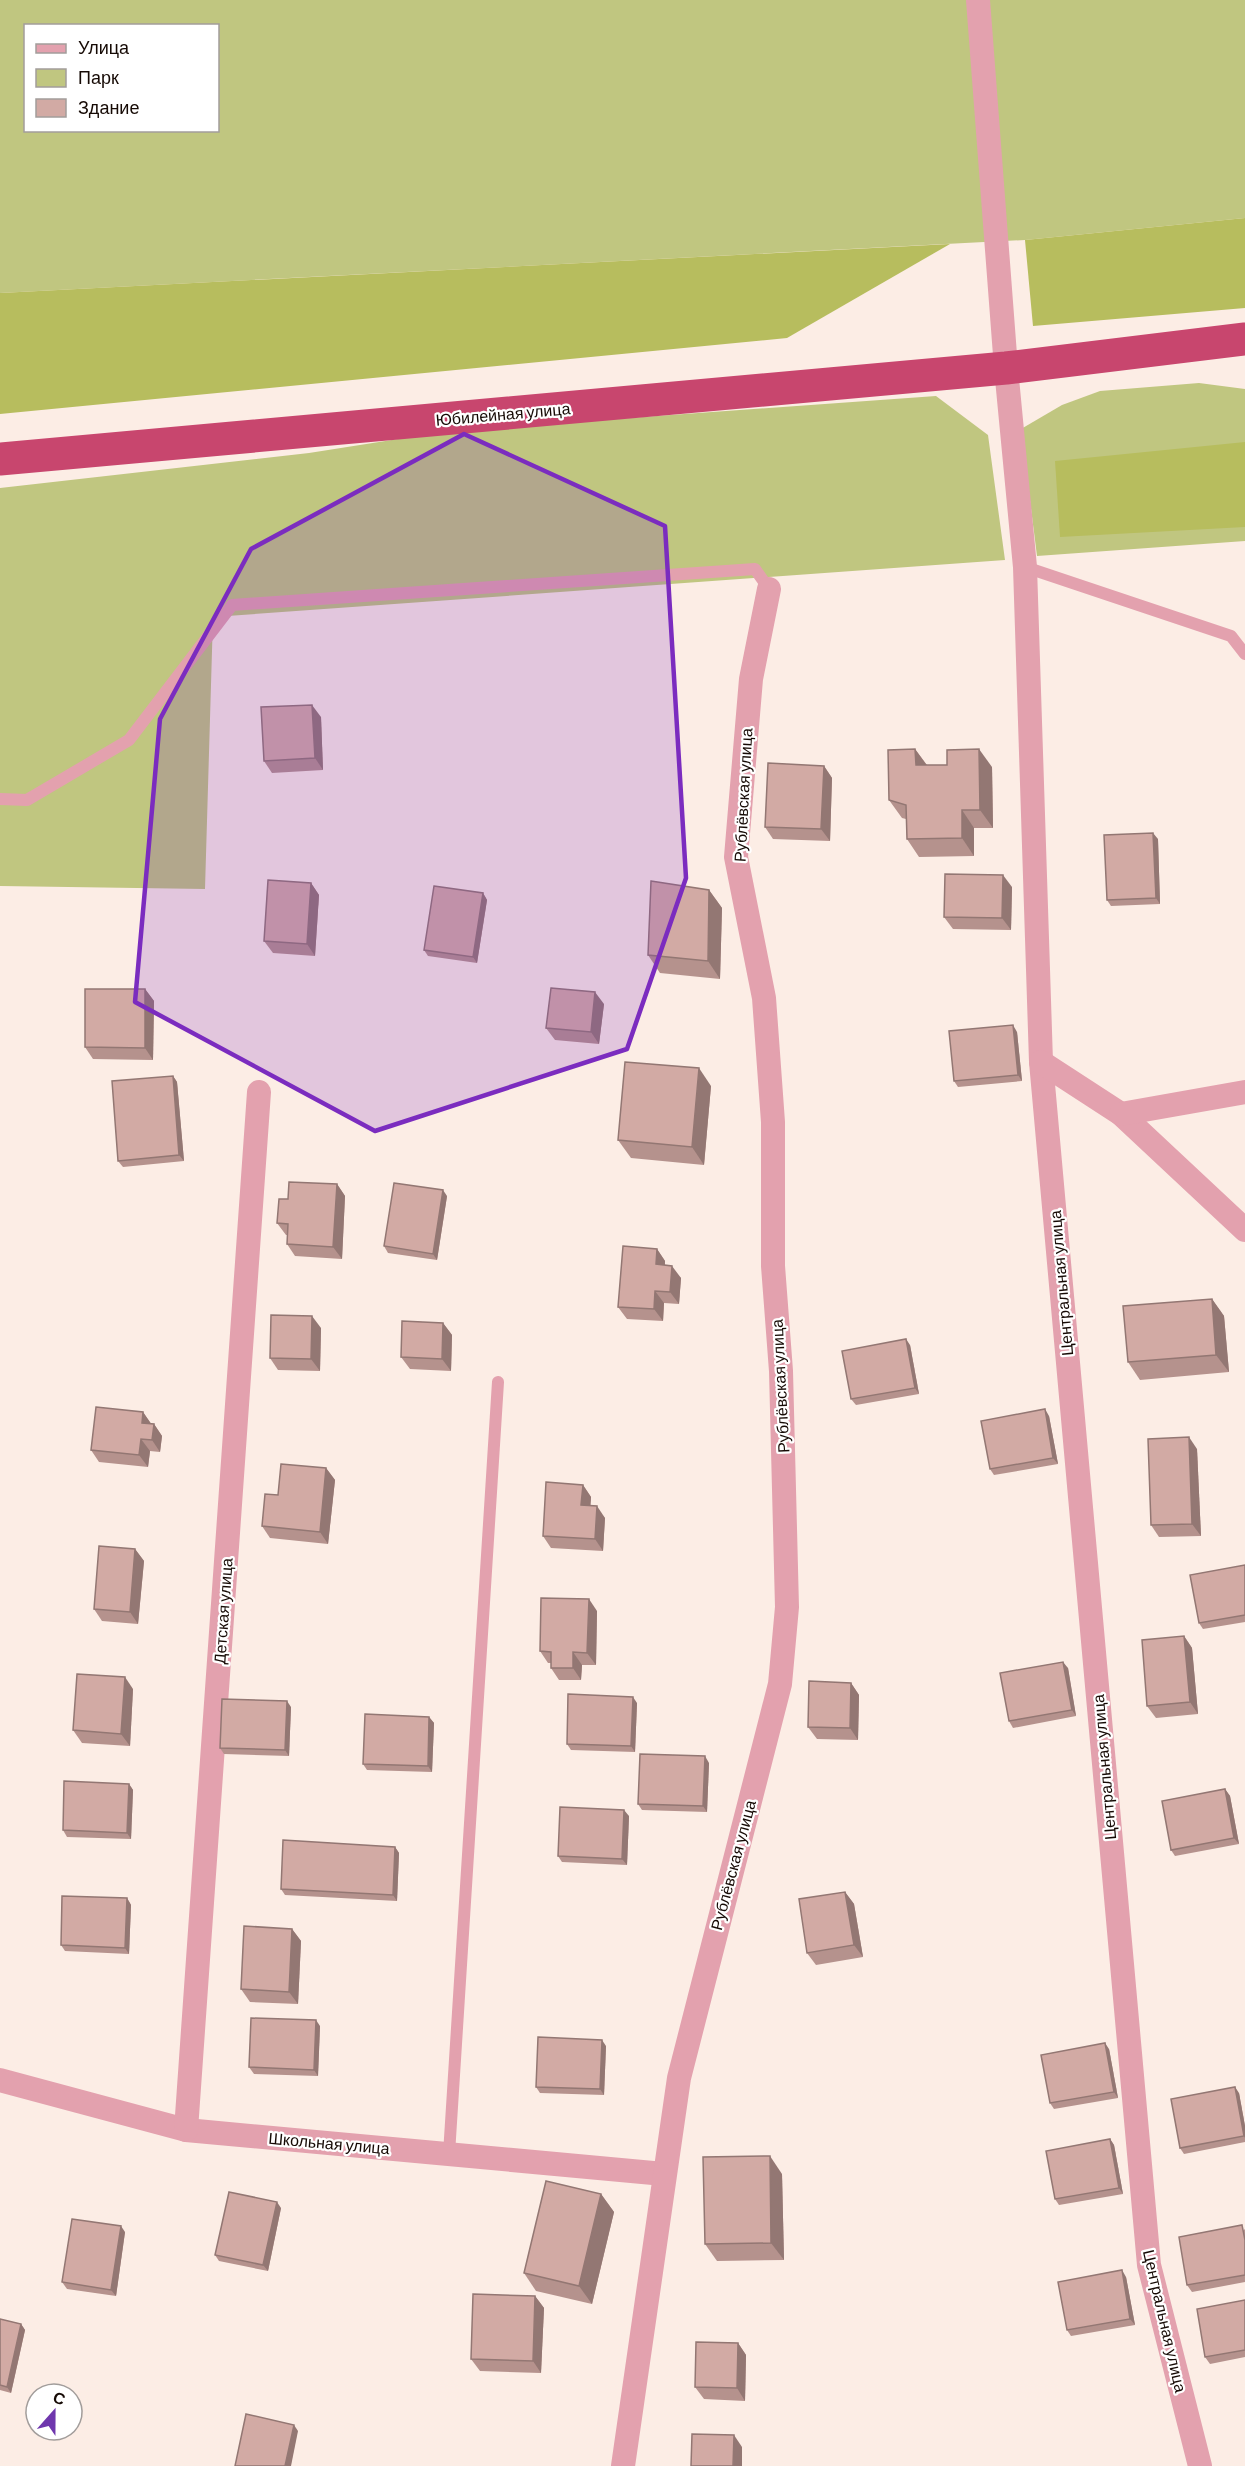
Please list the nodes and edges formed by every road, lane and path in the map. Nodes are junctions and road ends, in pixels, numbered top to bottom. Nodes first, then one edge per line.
1 (978, 0) edge
2 (1245, 339) edge
3 (1006, 368) junction
4 (0, 459) edge
5 (1025, 567) junction
6 (769, 589) joint
7 (1245, 654) edge
8 (0, 799) edge
9 (1041, 1062) junction
10 (259, 1092) dead end
11 (1245, 1092) edge
12 (1121, 1114) junction
13 (1245, 1230) edge
14 (498, 1382) dead end
15 (0, 2080) edge
16 (186, 2130) junction
17 (449, 2154) junction
18 (664, 2174) junction
19 (623, 2466) edge
20 (1200, 2466) edge

1 - 3 street, Центральная улица
2 - 3 highway, Юбилейная улица
3 - 4 highway, Юбилейная улица
3 - 5 street, Центральная улица
5 - 7 lane
5 - 9 street, Центральная улица
6 - 8 lane
6 - 18 street, Рублёвская улица
9 - 12 street
9 - 20 street, Центральная улица
10 - 16 street, Детская улица
11 - 12 street
12 - 13 street
14 - 17 lane
15 - 16 street, Школьная улица
16 - 17 street, Школьная улица
17 - 18 street, Школьная улица
18 - 19 street, Рублёвская улица

